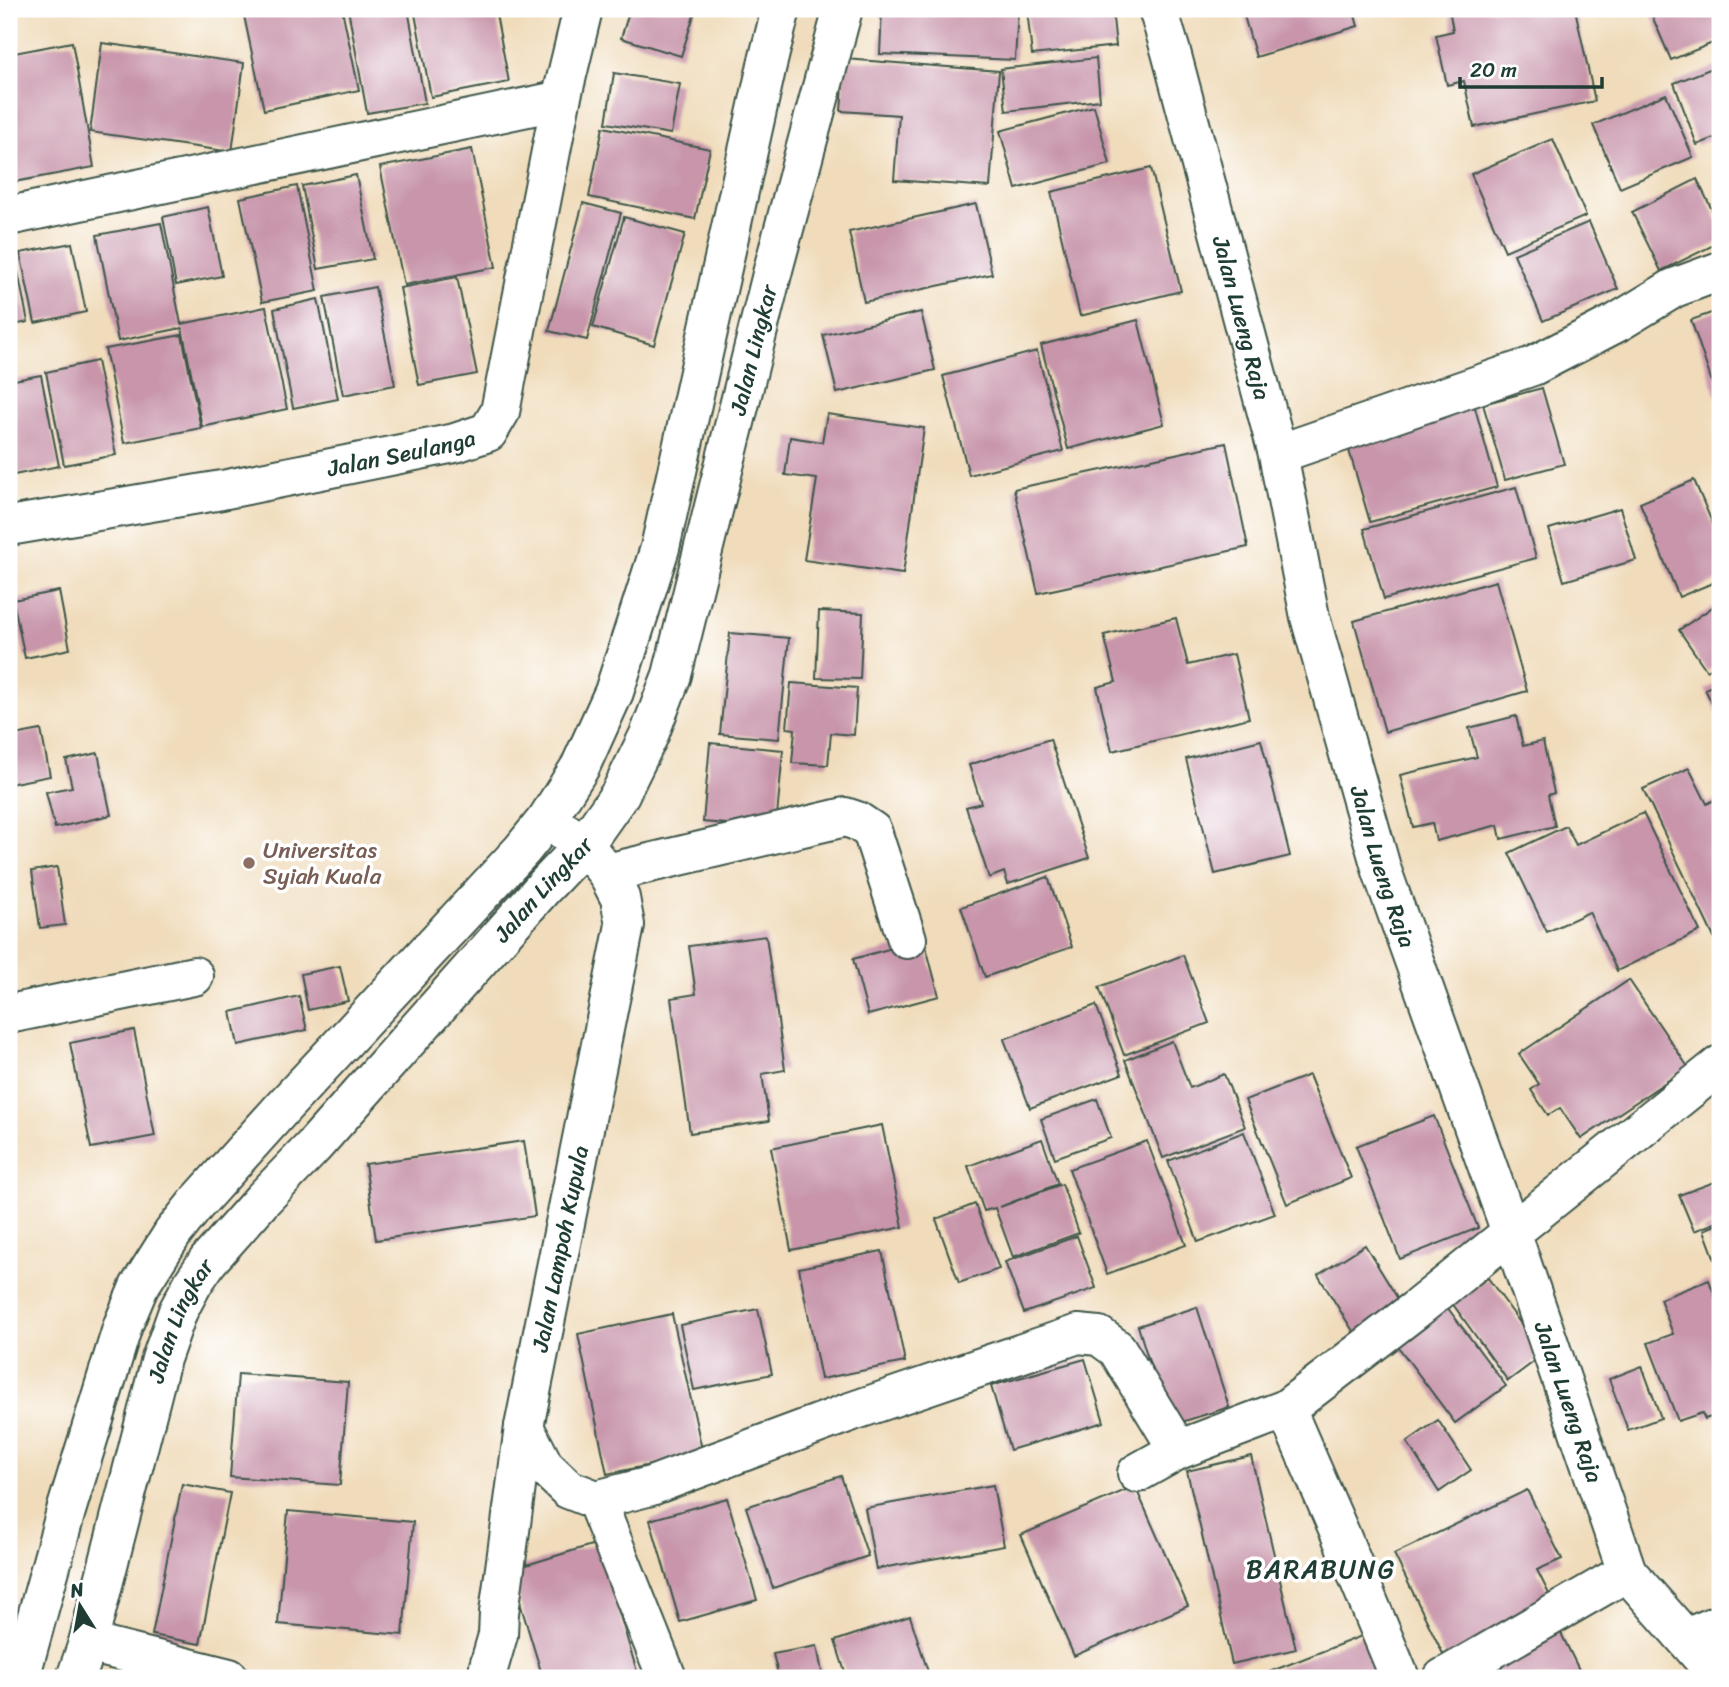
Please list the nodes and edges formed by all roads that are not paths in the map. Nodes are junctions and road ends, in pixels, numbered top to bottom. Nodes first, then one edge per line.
1 (583, 9) edge
2 (781, 9) edge
3 (844, 9) edge
4 (1158, 9) edge
5 (561, 100) junction
6 (9, 216) edge
7 (1720, 271) edge
8 (1278, 454) junction
9 (9, 526) edge
10 (547, 819) junction
11 (596, 859) junction
12 (907, 939) dead end
13 (194, 976) dead end
14 (9, 1014) edge
15 (1720, 1066) edge
16 (1511, 1232) junction
17 (1286, 1409) junction
18 (524, 1427) junction
19 (1178, 1450) junction
20 (1137, 1472) dead end
21 (596, 1500) junction
22 (1627, 1572) junction
23 (1703, 1631) edge
24 (82, 1661) edge
25 (488, 1666) dead end
26 (20, 1678) edge
27 (229, 1678) edge
28 (667, 1678) edge
29 (1400, 1678) edge
30 (1443, 1678) edge
31 (1720, 1678) edge

1 - 5 street, Jalan Seulanga
2 - 10 street
3 - 11 street, Jalan Lingkar
4 - 8 street, Jalan Lueng Raja
5 - 6 street
5 - 9 street, Jalan Seulanga
7 - 8 street
8 - 16 street, Jalan Lueng Raja
10 - 11 street
10 - 26 street
11 - 12 street
11 - 18 street, Jalan Lampoh Kupula
11 - 24 street, Jalan Lingkar
13 - 14 street
15 - 16 street
16 - 17 street
16 - 22 street, Jalan Lueng Raja
17 - 19 street
17 - 29 street
18 - 21 street
18 - 25 street, Jalan Lampoh Kupula
19 - 20 street
19 - 21 street
21 - 28 street
22 - 23 street, Jalan Lueng Raja
22 - 30 street
23 - 31 street, Jalan Lueng Raja
24 - 27 street

